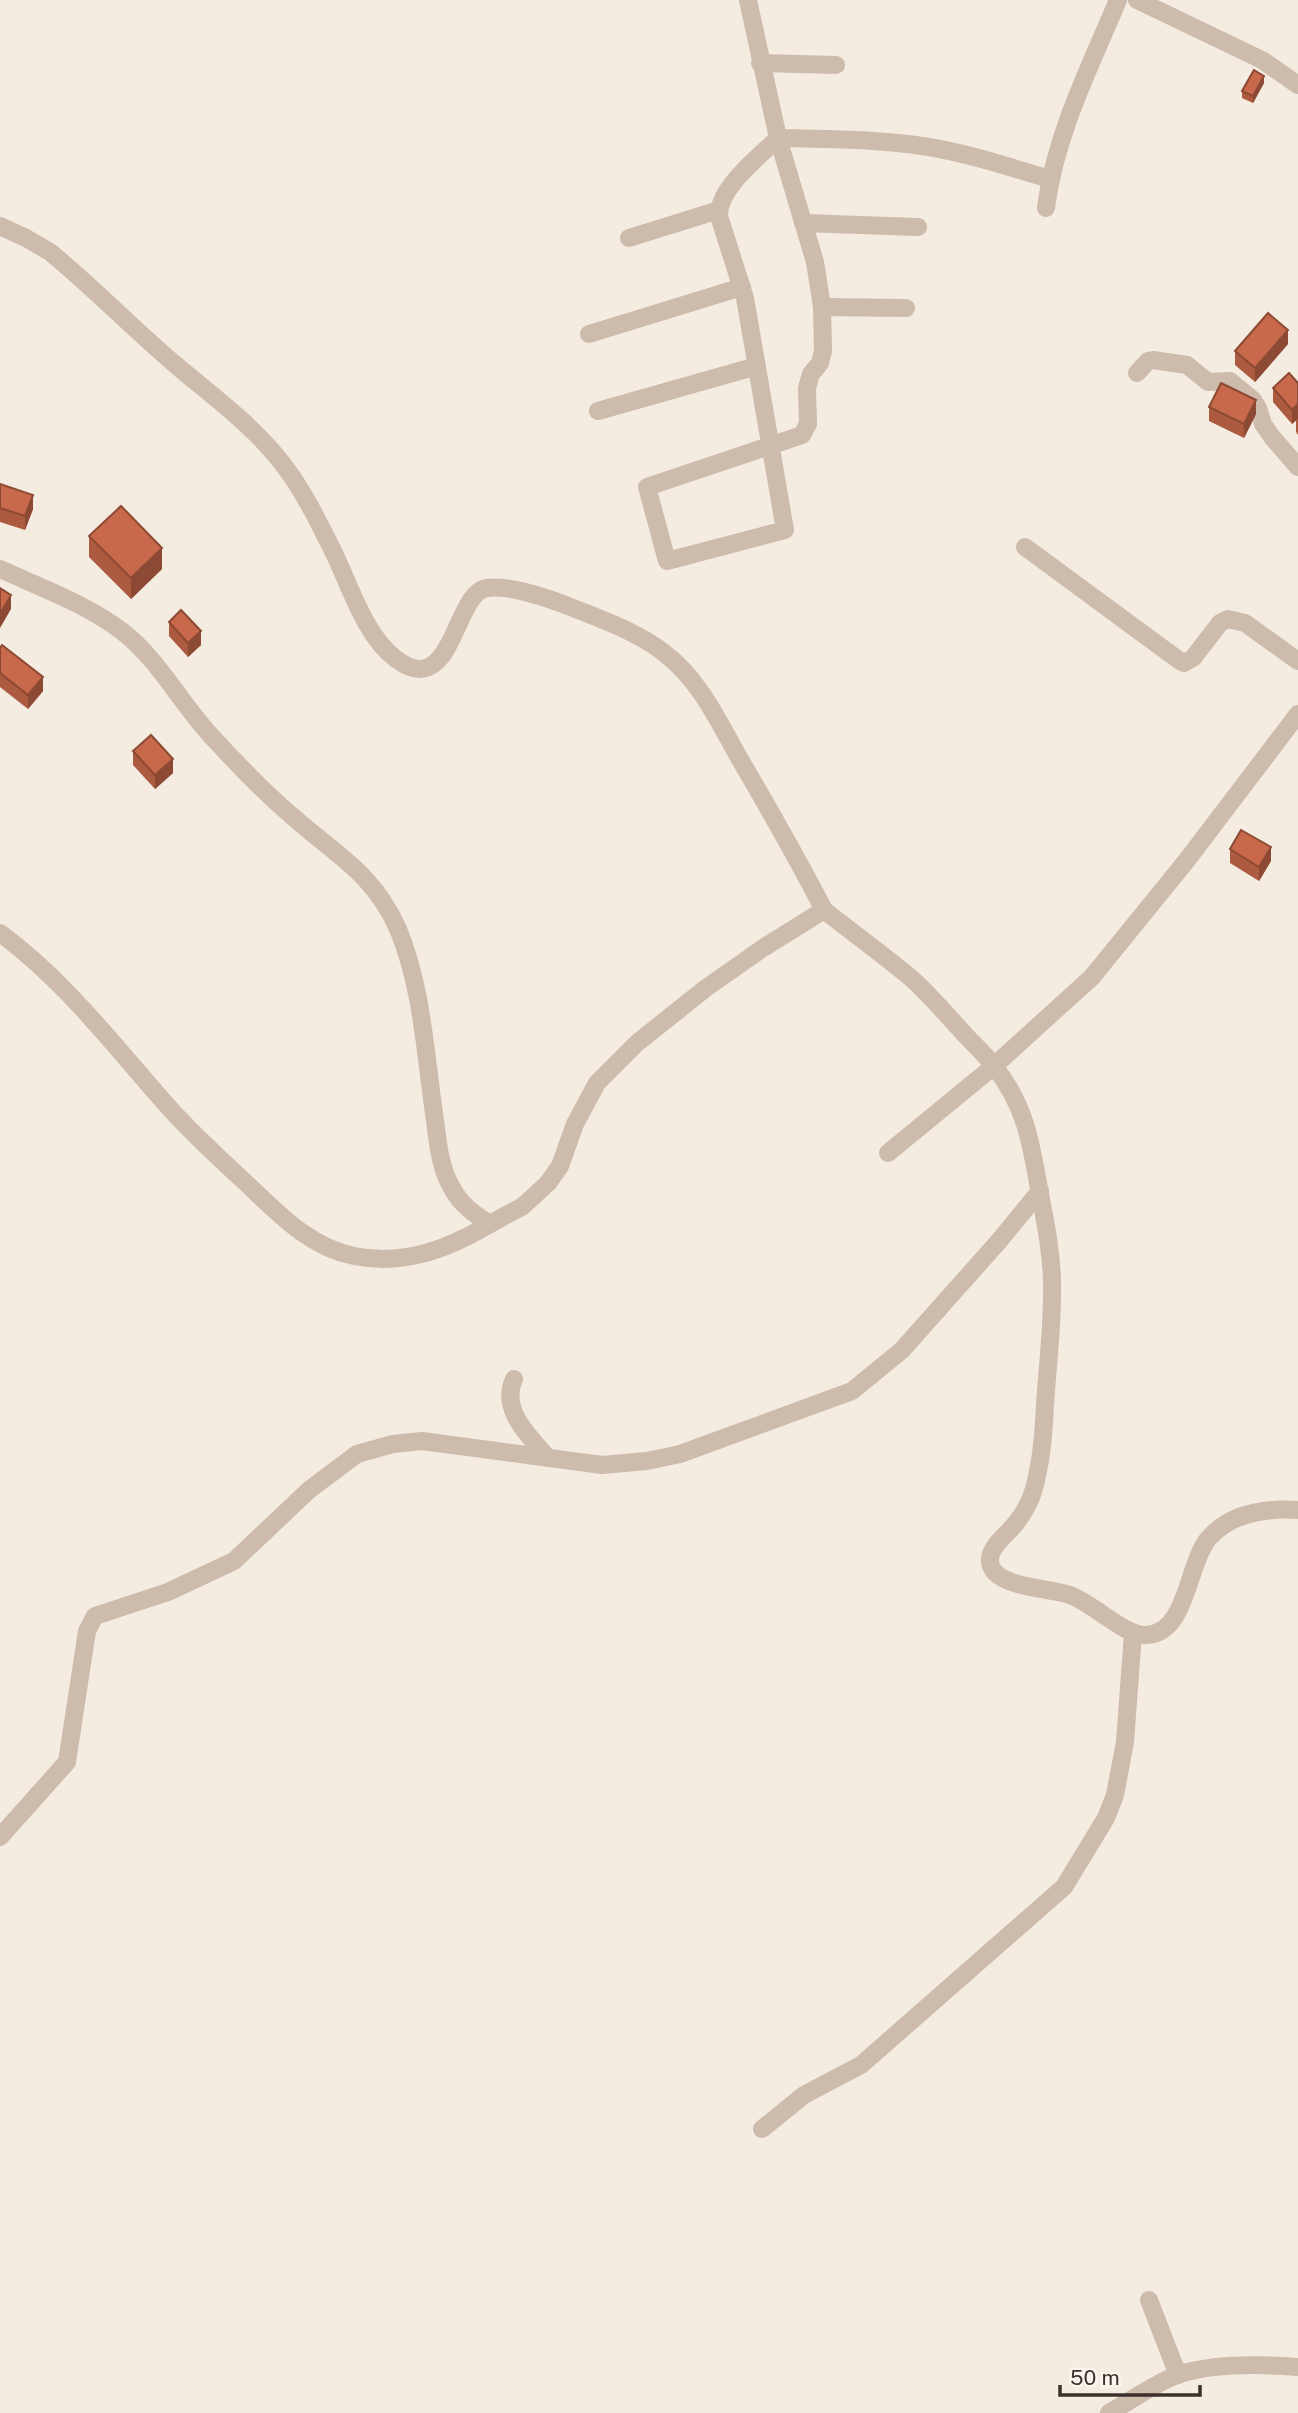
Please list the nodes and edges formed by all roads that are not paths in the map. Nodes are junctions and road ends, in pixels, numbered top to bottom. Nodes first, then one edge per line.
1 (748, 0) edge
2 (1118, 0) edge
3 (1137, 0) edge
4 (760, 63) junction
5 (836, 65) dead end
6 (1298, 85) edge
7 (778, 138) junction
8 (1049, 179) junction
9 (1046, 208) dead end
10 (719, 209) junction
11 (803, 223) junction
12 (0, 226) edge
13 (918, 226) dead end
14 (629, 238) dead end
15 (742, 287) junction
16 (822, 307) junction
17 (905, 307) dead end
18 (589, 334) dead end
19 (757, 366) junction
20 (1137, 373) dead end
21 (598, 411) dead end
22 (771, 447) junction
23 (1298, 467) edge
24 (1025, 547) dead end
25 (0, 569) edge
26 (1298, 661) edge
27 (1298, 714) edge
28 (824, 910) junction
29 (0, 933) edge
30 (994, 1066) junction
31 (888, 1153) dead end
32 (1040, 1191) junction
33 (490, 1224) junction
34 (514, 1379) dead end
35 (548, 1458) junction
36 (1298, 1510) edge
37 (1133, 1633) junction
38 (0, 1837) edge
39 (762, 2129) dead end
40 (1149, 2300) dead end
41 (1298, 2367) edge
42 (1178, 2375) junction
43 (1109, 2413) edge

1 - 4 street
2 - 8 street
3 - 6 street
4 - 5 street
4 - 7 street
7 - 8 street
7 - 10 street
7 - 11 street
8 - 9 street
10 - 14 street
10 - 15 street
11 - 13 street
11 - 16 street
12 - 28 street
15 - 18 street
15 - 19 street
16 - 17 street
16 - 22 street
19 - 21 street
19 - 22 street
20 - 23 street
22 - 22 street
24 - 26 street
25 - 33 street
27 - 30 street
28 - 30 street
28 - 33 street
29 - 33 street
30 - 31 street
30 - 32 street
32 - 35 street
32 - 37 street
34 - 35 street
35 - 38 street
36 - 37 street
37 - 39 street
40 - 42 street
41 - 42 street
42 - 43 street

